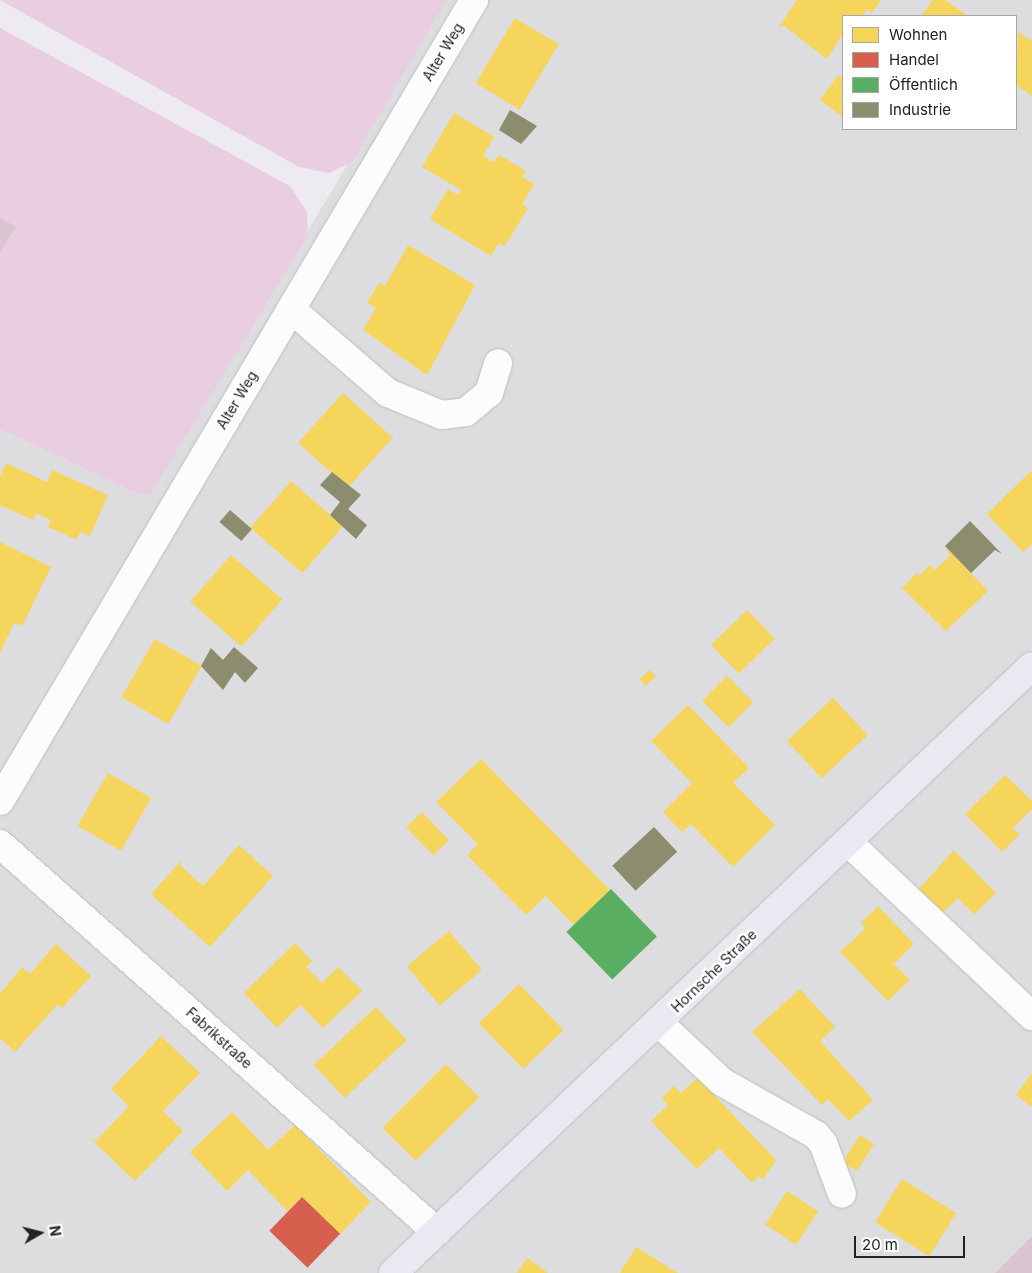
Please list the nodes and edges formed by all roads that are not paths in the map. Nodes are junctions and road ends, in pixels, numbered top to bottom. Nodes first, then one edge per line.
1 (474, 0) edge
2 (291, 309) junction
3 (498, 363) dead end
4 (1032, 666) edge
5 (0, 801) edge
6 (849, 843) junction
7 (0, 844) edge
8 (1032, 1016) edge
9 (659, 1023) junction
10 (842, 1194) dead end
11 (437, 1232) junction
12 (394, 1273) edge

1 - 2 street, Alter Weg
2 - 3 street
2 - 5 street, Alter Weg
4 - 6 main road, Hornsche Straße
6 - 8 street
6 - 9 main road, Hornsche Straße
7 - 11 street, Fabrikstraße
9 - 10 street
9 - 11 main road, Hornsche Straße
11 - 12 main road, Hornsche Straße

